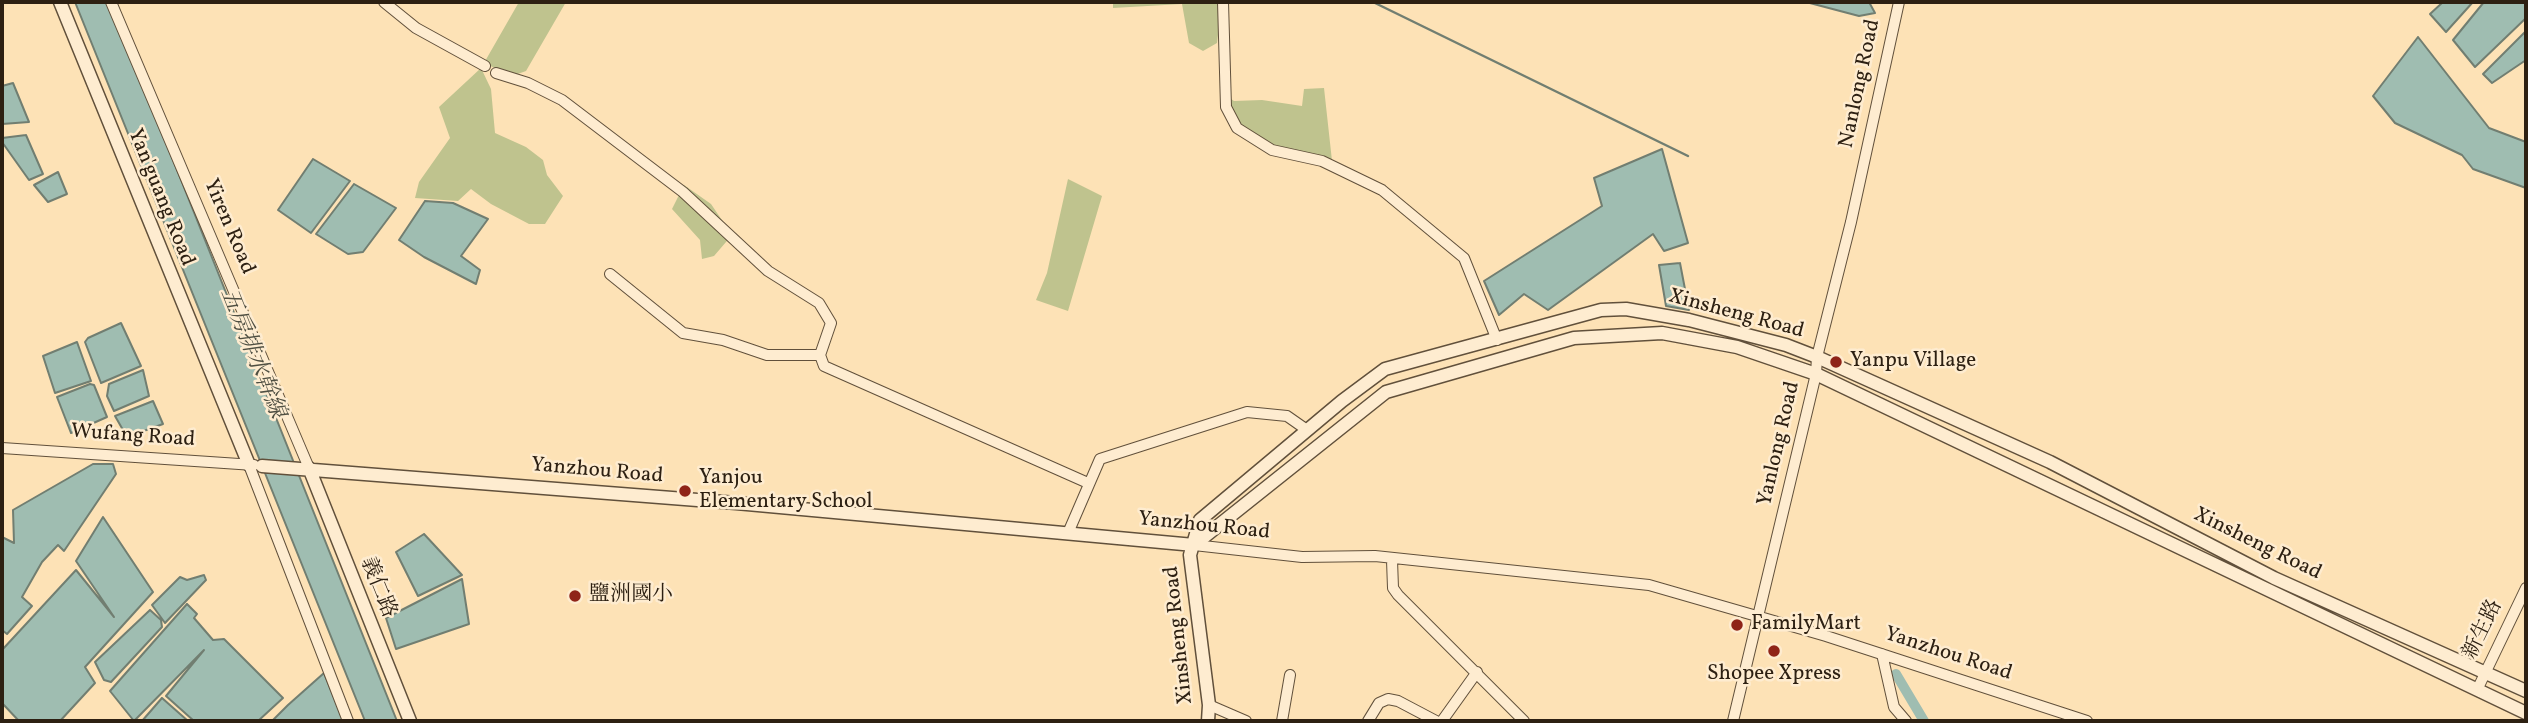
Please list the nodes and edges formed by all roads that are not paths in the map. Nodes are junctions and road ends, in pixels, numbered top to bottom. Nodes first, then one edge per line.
1 (60, 2) edge
2 (111, 2) edge
3 (384, 2) edge
4 (1223, 2) edge
5 (1899, 2) edge
6 (485, 66) dead end
7 (496, 73) dead end
8 (1861, 175) joint
9 (610, 274) dead end
10 (1497, 340) junction
11 (820, 355) junction
12 (1817, 357) junction
13 (1816, 374) junction
14 (1307, 430) junction
15 (2, 448) edge
16 (255, 465) junction
17 (303, 468) junction
18 (1088, 483) junction
19 (1068, 533) junction
20 (1194, 545) junction
21 (1392, 560) junction
22 (2526, 588) edge
23 (1759, 616) junction
24 (1882, 654) junction
25 (2485, 670) junction
26 (1477, 672) junction
27 (1290, 675) dead end
28 (2478, 688) junction
29 (2526, 691) edge
30 (1209, 705) junction
31 (2526, 713) edge
32 (348, 721) edge
33 (410, 721) edge
34 (1208, 721) edge
35 (1246, 721) edge
36 (1282, 721) edge
37 (1368, 721) edge
38 (1436, 721) edge
39 (1442, 721) edge
40 (1524, 721) edge
41 (1733, 721) edge
42 (1906, 721) edge
43 (2087, 721) edge

1 - 16 street, Yan'guang Road
2 - 17 street, Yiren Road
3 - 6 street
4 - 10 street
5 - 8 street, Nanlong Road
7 - 11 street
8 - 12 street, Yanlong Road
9 - 11 street
10 - 12 street, Xinsheng Road
10 - 14 street, Xinsheng Road
11 - 18 street
12 - 13 street, Yanlong Road
12 - 25 street, Xinsheng Road
13 - 20 street, Xinsheng Road
13 - 23 street, Yanlong Road
13 - 28 street, Xinsheng Road
14 - 18 street
14 - 20 street, Xinsheng Road
15 - 16 street, Wufang Road
16 - 17 street, Yanzhou Road
16 - 32 street, Yan'guang Road
17 - 19 street, Yanzhou Road
17 - 33 street, 義仁路
18 - 19 street
19 - 20 street, Yanzhou Road
20 - 21 street, Yanzhou Road
20 - 30 street, Xinsheng Road
21 - 23 street, Yanzhou Road
21 - 26 street
22 - 25 street, 新生路
23 - 24 street, Yanzhou Road
23 - 41 street, Yanlong Road
24 - 42 street
24 - 43 street, Yanzhou Road
25 - 28 street, 新生路
25 - 29 street, Xinsheng Road
26 - 39 street
26 - 40 street
27 - 36 street
28 - 31 street, Xinsheng Road
30 - 34 street, Xinsheng Road
30 - 35 street
37 - 38 street

